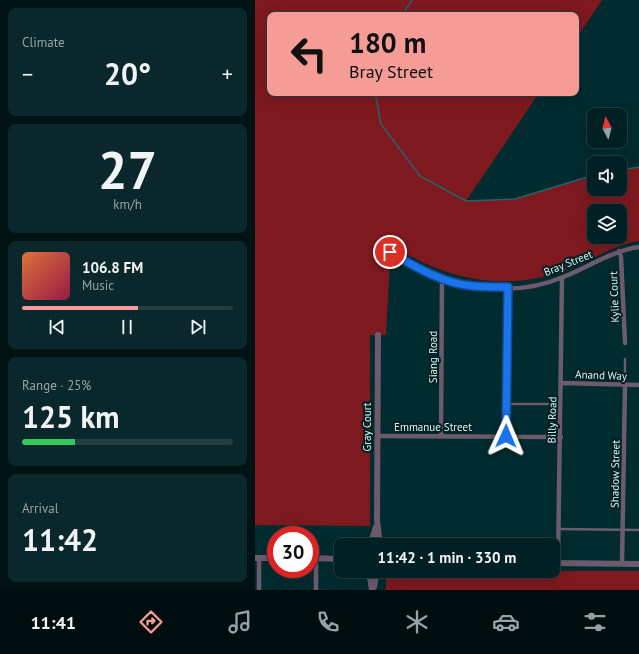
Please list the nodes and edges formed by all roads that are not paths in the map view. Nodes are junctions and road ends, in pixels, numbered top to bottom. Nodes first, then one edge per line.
1 (639, 247) edge
2 (619, 251) junction
3 (390, 252) dead end
4 (442, 278) junction
5 (562, 278) junction
6 (508, 287) junction
7 (378, 335) dead end
8 (625, 343) dead end
9 (625, 359) dead end
10 (561, 382) junction
11 (625, 385) junction
12 (639, 385) edge
13 (506, 404) junction
14 (561, 404) junction
15 (377, 436) junction
16 (441, 436) junction
17 (506, 436) junction
18 (561, 437) junction
19 (377, 520) junction
20 (559, 529) junction
21 (623, 530) junction
22 (639, 530) edge
23 (372, 538) edge
24 (379, 538) edge
25 (558, 538) edge
26 (257, 558) edge
27 (319, 558) edge
28 (334, 558) edge
29 (560, 563) edge
30 (622, 564) junction
31 (639, 564) edge
32 (315, 578) edge
33 (370, 578) edge
34 (376, 578) edge
35 (259, 590) edge
36 (316, 590) edge
37 (373, 590) edge

1 - 2 street, Bray Street
2 - 5 street, Bray Street
2 - 8 street, Kylie Court
3 - 4 street, Bray Street
4 - 6 street, Bray Street
4 - 16 street, Siang Road
5 - 6 street, Bray Street
5 - 10 street, Billy Road
6 - 13 street
7 - 15 street, Gray Court
9 - 11 lane
10 - 11 street, Anand Way
10 - 14 street, Billy Road
11 - 12 street, Anand Way
11 - 21 street, Shadow Street
13 - 14 lane
13 - 17 street
14 - 18 street, Billy Road
15 - 16 street, Emmanue Street
15 - 19 street, Gray Court
16 - 17 street, Emmanue Street
17 - 18 street, Emmanue Street
18 - 20 street, Billy Road
19 - 23 street
19 - 24 street
20 - 21 lane
20 - 25 street, Billy Road
21 - 22 lane
21 - 30 street, Shadow Street
26 - 35 street
27 - 28 street
29 - 30 street
30 - 31 street
32 - 36 street
33 - 37 street
34 - 37 street

